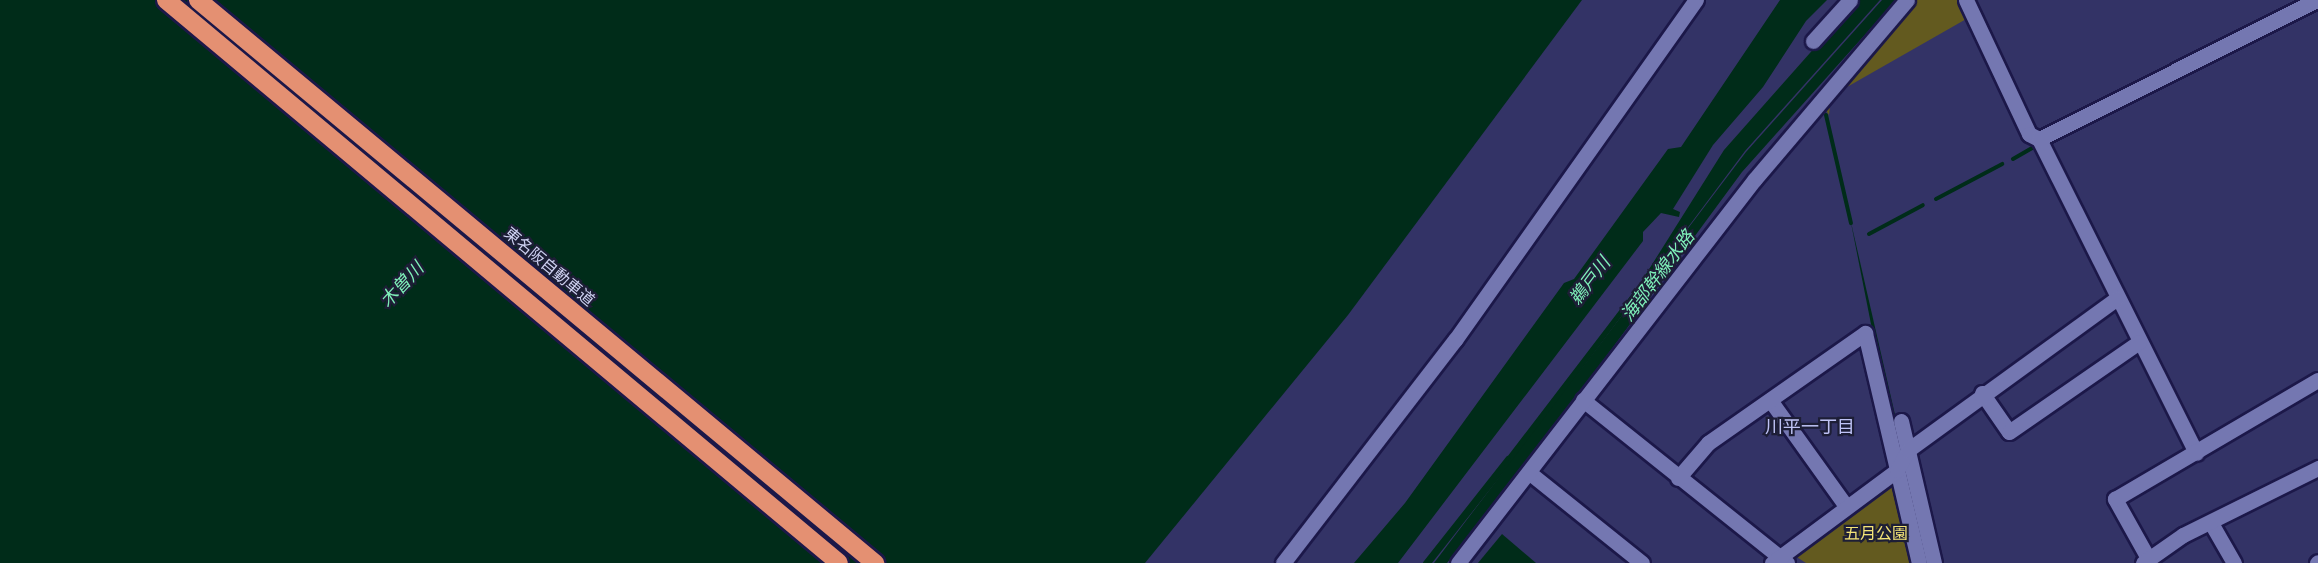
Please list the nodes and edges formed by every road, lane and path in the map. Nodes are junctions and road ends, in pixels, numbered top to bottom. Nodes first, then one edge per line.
1 (166, 0) edge
2 (198, 0) edge
3 (1696, 0) edge
4 (1850, 0) edge
5 (1907, 0) edge
6 (1966, 0) edge
7 (2316, 0) edge
8 (1813, 41) dead end
9 (2039, 138) junction
10 (2117, 298) junction
11 (2139, 342) junction
12 (2318, 380) edge
13 (1982, 393) junction
14 (1584, 400) junction
15 (1770, 400) junction
16 (1901, 421) dead end
17 (1908, 450) junction
18 (2196, 453) junction
19 (2318, 468) edge
20 (1897, 470) junction
21 (1531, 474) junction
22 (1678, 478) junction
23 (1846, 506) junction
24 (2211, 523) junction
25 (2146, 560) edge
26 (1778, 561) edge
27 (839, 563) edge
28 (875, 563) edge
29 (1282, 563) edge
30 (1458, 563) edge
31 (1642, 563) edge
32 (1919, 563) edge
33 (1934, 563) edge
34 (2234, 563) edge

1 - 27 highway
2 - 28 highway, 東名阪自動車道
3 - 29 street
4 - 8 street
5 - 14 street
6 - 9 street
7 - 9 street
9 - 10 street
10 - 11 street
10 - 13 street
11 - 13 street
11 - 18 street
12 - 18 street
13 - 17 street
14 - 21 street
14 - 22 street
15 - 20 street
15 - 22 street
15 - 23 street
16 - 17 street
17 - 20 street
17 - 33 street
18 - 25 street
19 - 24 street
20 - 23 street
20 - 32 street
21 - 30 street
21 - 31 street
22 - 26 street
23 - 26 street
24 - 25 street
24 - 34 street

